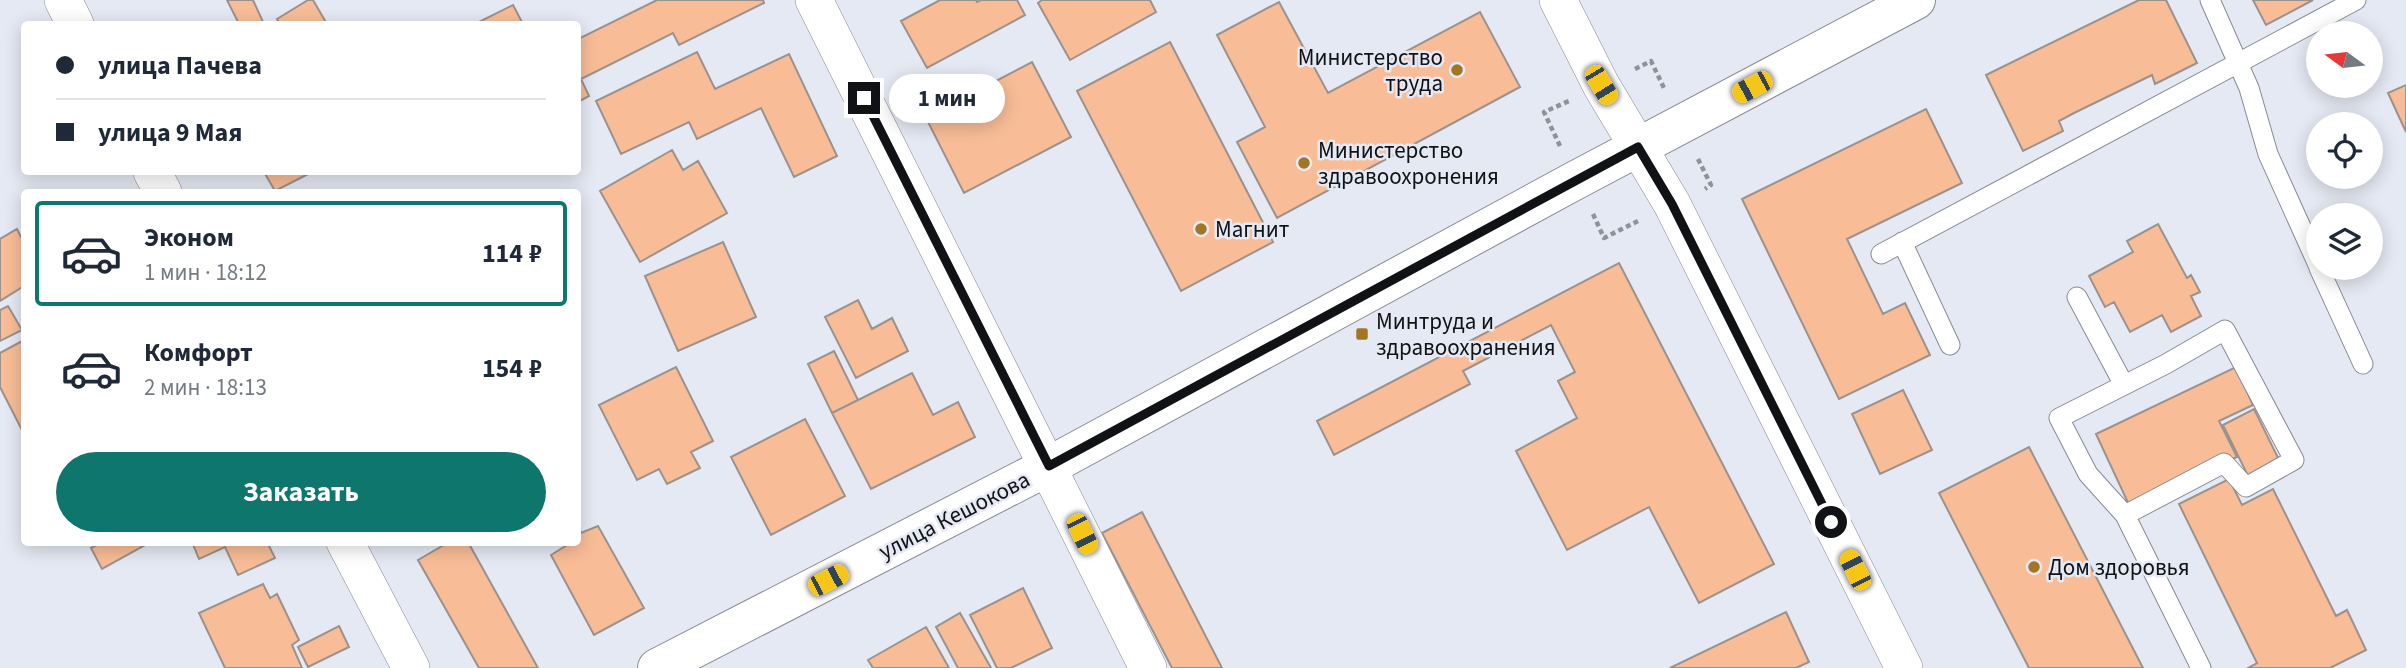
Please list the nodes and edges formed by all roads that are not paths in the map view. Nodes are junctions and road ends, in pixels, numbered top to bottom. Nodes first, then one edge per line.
1 (63, 0) edge
2 (814, 0) edge
3 (1558, 0) edge
4 (1916, 0) edge
5 (2210, 0) edge
6 (2356, 0) edge
7 (74, 21) edge
8 (2238, 63) junction
9 (1638, 147) junction
10 (2306, 238) edge
11 (1902, 242) junction
12 (1881, 254) dead end
13 (2325, 280) edge
14 (2077, 298) dead end
15 (1950, 345) dead end
16 (2363, 364) dead end
17 (2124, 385) junction
18 (1049, 466) junction
19 (2125, 515) junction
20 (347, 546) edge
21 (411, 668) edge
22 (657, 668) edge
23 (1148, 668) edge
24 (1904, 668) edge
25 (2200, 668) edge

1 - 7 street
2 - 18 street
3 - 9 street
4 - 9 street, улица Кешокова
5 - 8 lane
6 - 8 lane
8 - 10 lane
8 - 11 lane
9 - 18 street, улица Кешокова
9 - 24 street
11 - 12 lane
11 - 15 lane
13 - 16 lane
14 - 17 lane
17 - 19 lane
17 - 19 lane
18 - 22 street, улица Кешокова
18 - 23 street
19 - 25 lane
20 - 21 street

